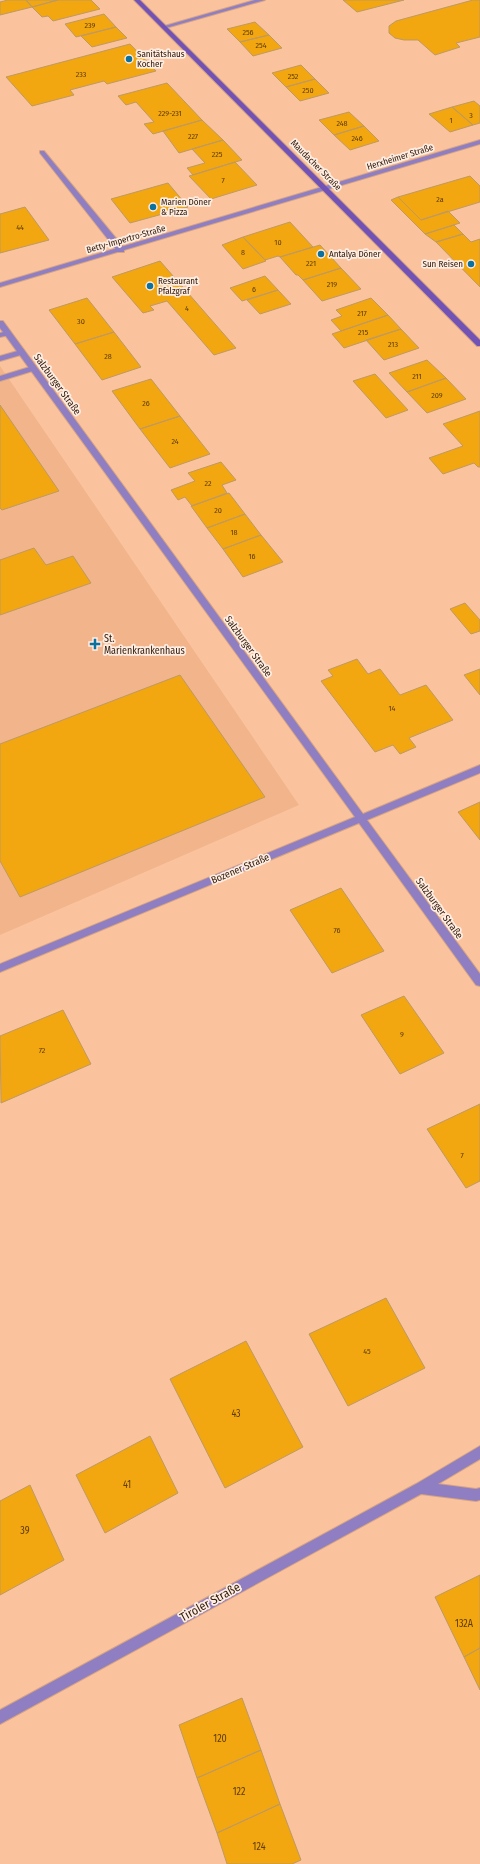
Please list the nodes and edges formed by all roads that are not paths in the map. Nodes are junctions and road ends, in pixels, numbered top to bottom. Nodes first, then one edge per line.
1 (137, 0) edge
2 (262, 0) edge
3 (164, 27) junction
4 (480, 142) edge
5 (42, 152) dead end
6 (326, 189) junction
7 (121, 250) junction
8 (0, 285) edge
9 (0, 323) edge
10 (4, 334) edge
11 (480, 344) edge
12 (21, 352) junction
13 (0, 359) edge
14 (33, 368) junction
15 (0, 378) edge
16 (480, 769) edge
17 (360, 817) junction
18 (0, 968) edge
19 (480, 982) edge
20 (480, 1452) edge
21 (420, 1488) junction
22 (480, 1494) edge
23 (0, 1717) edge

1 - 3 main road, Maudacher Straße
2 - 3 street
3 - 6 main road, Maudacher Straße
4 - 6 street, Herxheimer Straße
5 - 7 street
6 - 7 street, Betty-Impertro-Straße
6 - 11 main road, Maudacher Straße
7 - 8 street, Betty-Impertro-Straße
9 - 10 street, Salzburger Straße
10 - 12 street, Salzburger Straße
12 - 13 street
12 - 14 street, Salzburger Straße
14 - 15 street
14 - 17 street, Salzburger Straße
16 - 17 street, Bozener Straße
17 - 18 street, Bozener Straße
17 - 19 street, Salzburger Straße
20 - 21 street, Tiroler Straße
21 - 22 street
21 - 23 street, Tiroler Straße

